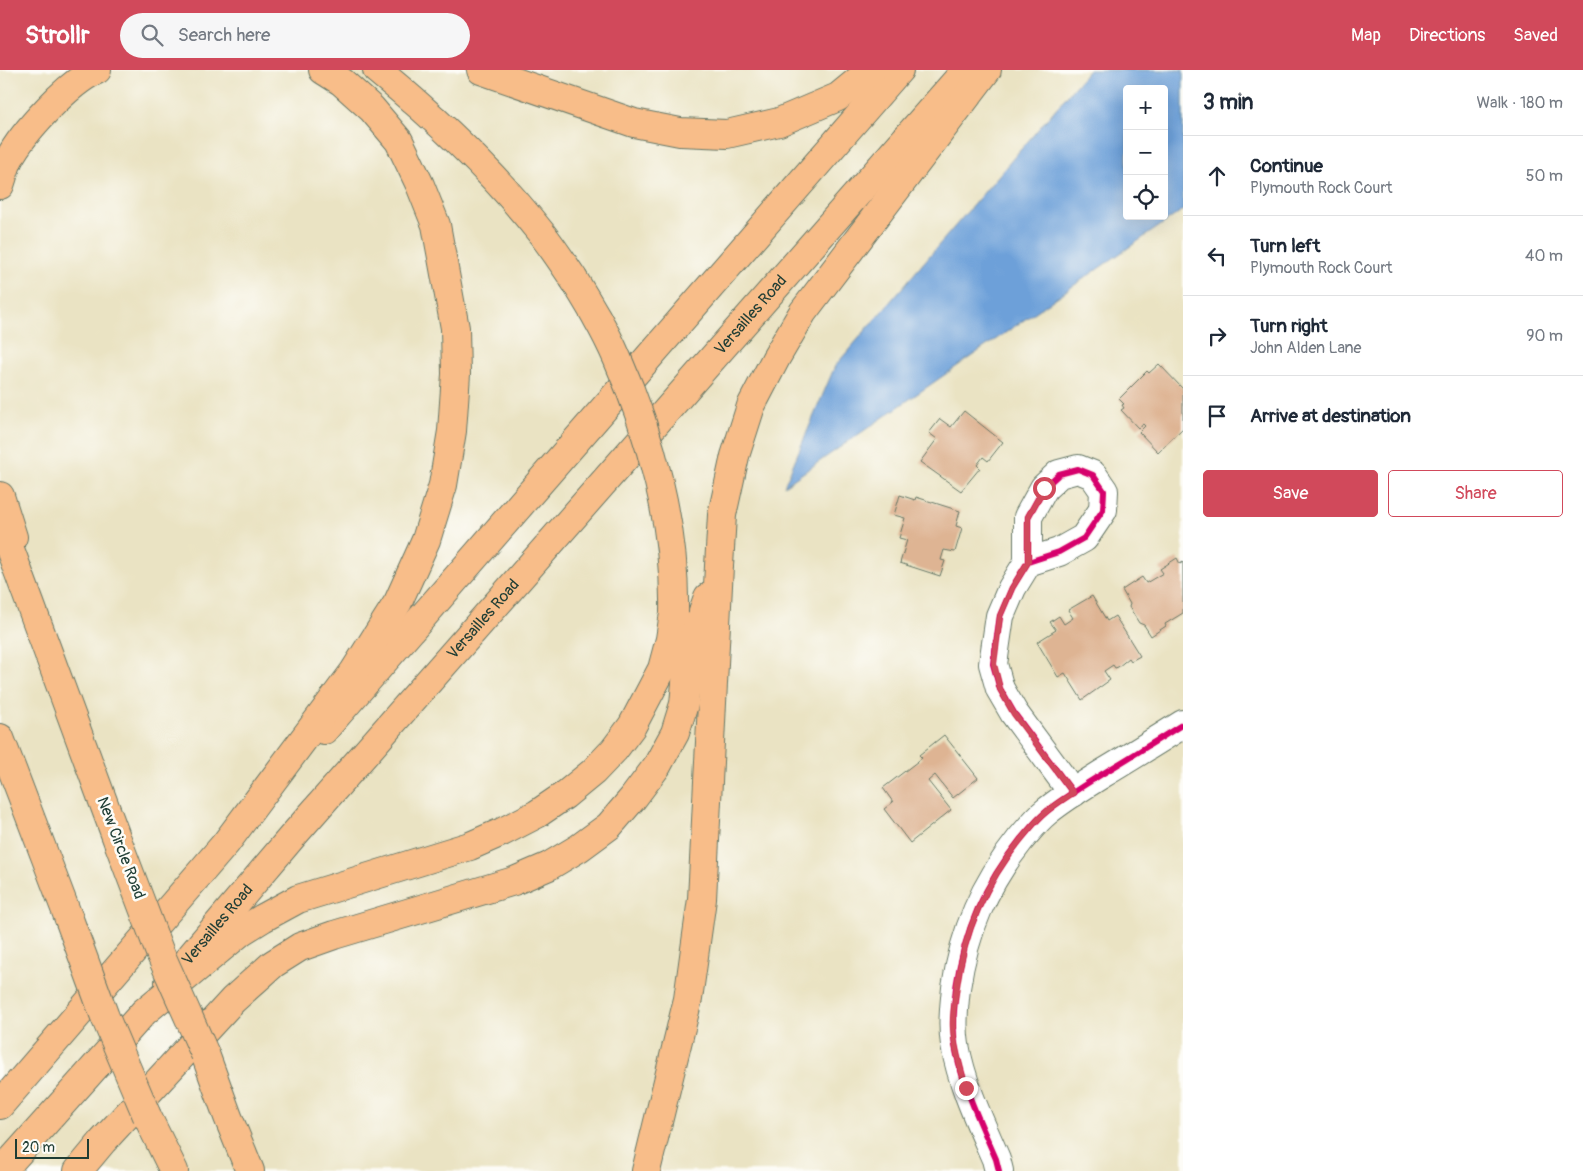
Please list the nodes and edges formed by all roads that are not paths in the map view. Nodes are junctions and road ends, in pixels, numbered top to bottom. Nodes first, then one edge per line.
1 (96, 70) edge
2 (323, 70) edge
3 (377, 70) edge
4 (481, 70) edge
5 (871, 70) edge
6 (899, 70) edge
7 (966, 70) edge
8 (987, 70) edge
9 (0, 185) edge
10 (0, 496) edge
11 (0, 522) edge
12 (1028, 562) dead end
13 (719, 566) junction
14 (53, 668) junction
15 (1183, 724) edge
16 (0, 738) edge
17 (1073, 793) junction
18 (226, 843) junction
19 (144, 1012) junction
20 (0, 1105) edge
21 (2, 1171) edge
22 (78, 1171) edge
23 (174, 1171) edge
24 (250, 1171) edge
25 (646, 1171) edge
26 (999, 1171) edge

1 - 9 main road
2 - 18 main road
3 - 19 main road, bridge
4 - 5 main road
6 - 18 main road
7 - 19 main road, Versailles Road
8 - 13 main road
10 - 14 main road
11 - 14 main road, New Circle Road
12 - 17 street
13 - 22 main road
13 - 25 main road
14 - 24 main road, New Circle Road, bridge
15 - 17 street
16 - 23 main road, bridge
17 - 26 street
18 - 20 main road
19 - 21 main road, Versailles Road

